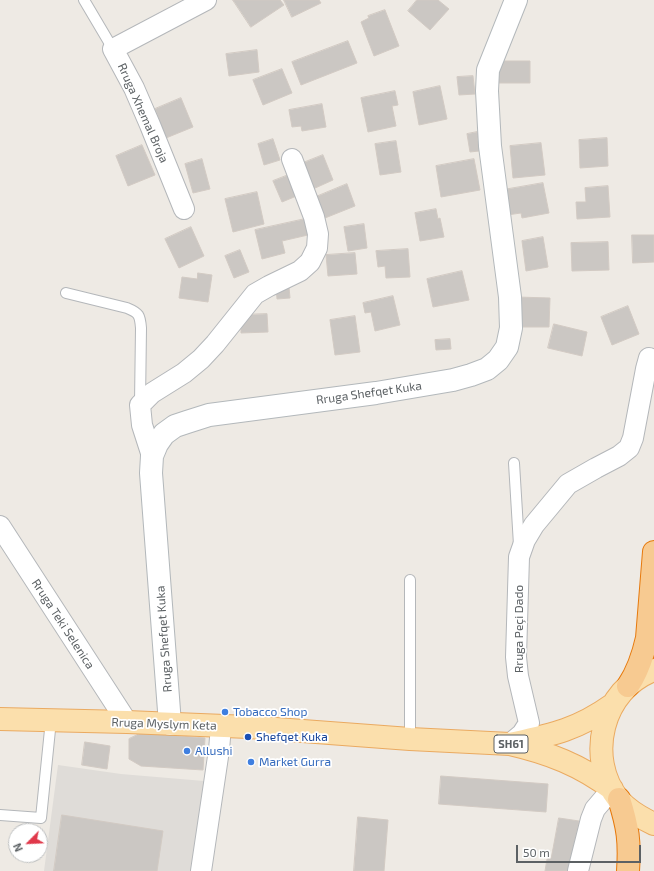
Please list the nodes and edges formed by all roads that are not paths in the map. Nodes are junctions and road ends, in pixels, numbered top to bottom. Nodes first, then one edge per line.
1 (84, 0) edge
2 (206, 0) edge
3 (516, 0) edge
4 (113, 49) junction
5 (292, 159) dead end
6 (184, 209) dead end
7 (66, 293) dead end
8 (649, 358) dead end
9 (140, 405) junction
10 (152, 456) junction
11 (514, 463) dead end
12 (0, 526) edge
13 (654, 552) edge
14 (519, 558) junction
15 (410, 580) dead end
16 (652, 671) edge
17 (628, 686) junction
18 (612, 705) junction
19 (0, 719) edge
20 (51, 720) junction
21 (127, 722) junction
22 (170, 724) junction
23 (221, 726) junction
24 (410, 739) junction
25 (510, 744) junction
26 (616, 794) junction
27 (0, 815) edge
28 (649, 822) edge
29 (201, 871) edge
30 (578, 871) edge
31 (628, 871) edge

1 - 4 lane, Rruga Xhemal Broja
2 - 4 street
3 - 10 street, Rruga Shefqet Kuka
4 - 6 street, Rruga Xhemal Broja
5 - 9 street
7 - 9 lane
8 - 14 street, Rruga Peçi Dado
9 - 10 street
10 - 22 street, Rruga Shefqet Kuka
11 - 14 lane, Rruga Peçi Dado
12 - 21 street, Rruga Teki Selenica
13 - 17 highway
14 - 25 street, Rruga Peçi Dado
15 - 24 lane
16 - 17 main road
17 - 18 main road
18 - 25 main road, SH61
18 - 26 main road
19 - 20 main road, Rruga Myslym Keta
20 - 21 main road, Rruga Myslym Keta
20 - 27 lane
21 - 22 main road, Rruga Myslym Keta
22 - 23 main road, Rruga Myslym Keta
23 - 24 main road, Rruga Myslym Keta
23 - 29 street
24 - 25 main road, Rruga Myslym Keta
25 - 26 main road, SH61
26 - 28 main road
26 - 30 street
26 - 31 highway

